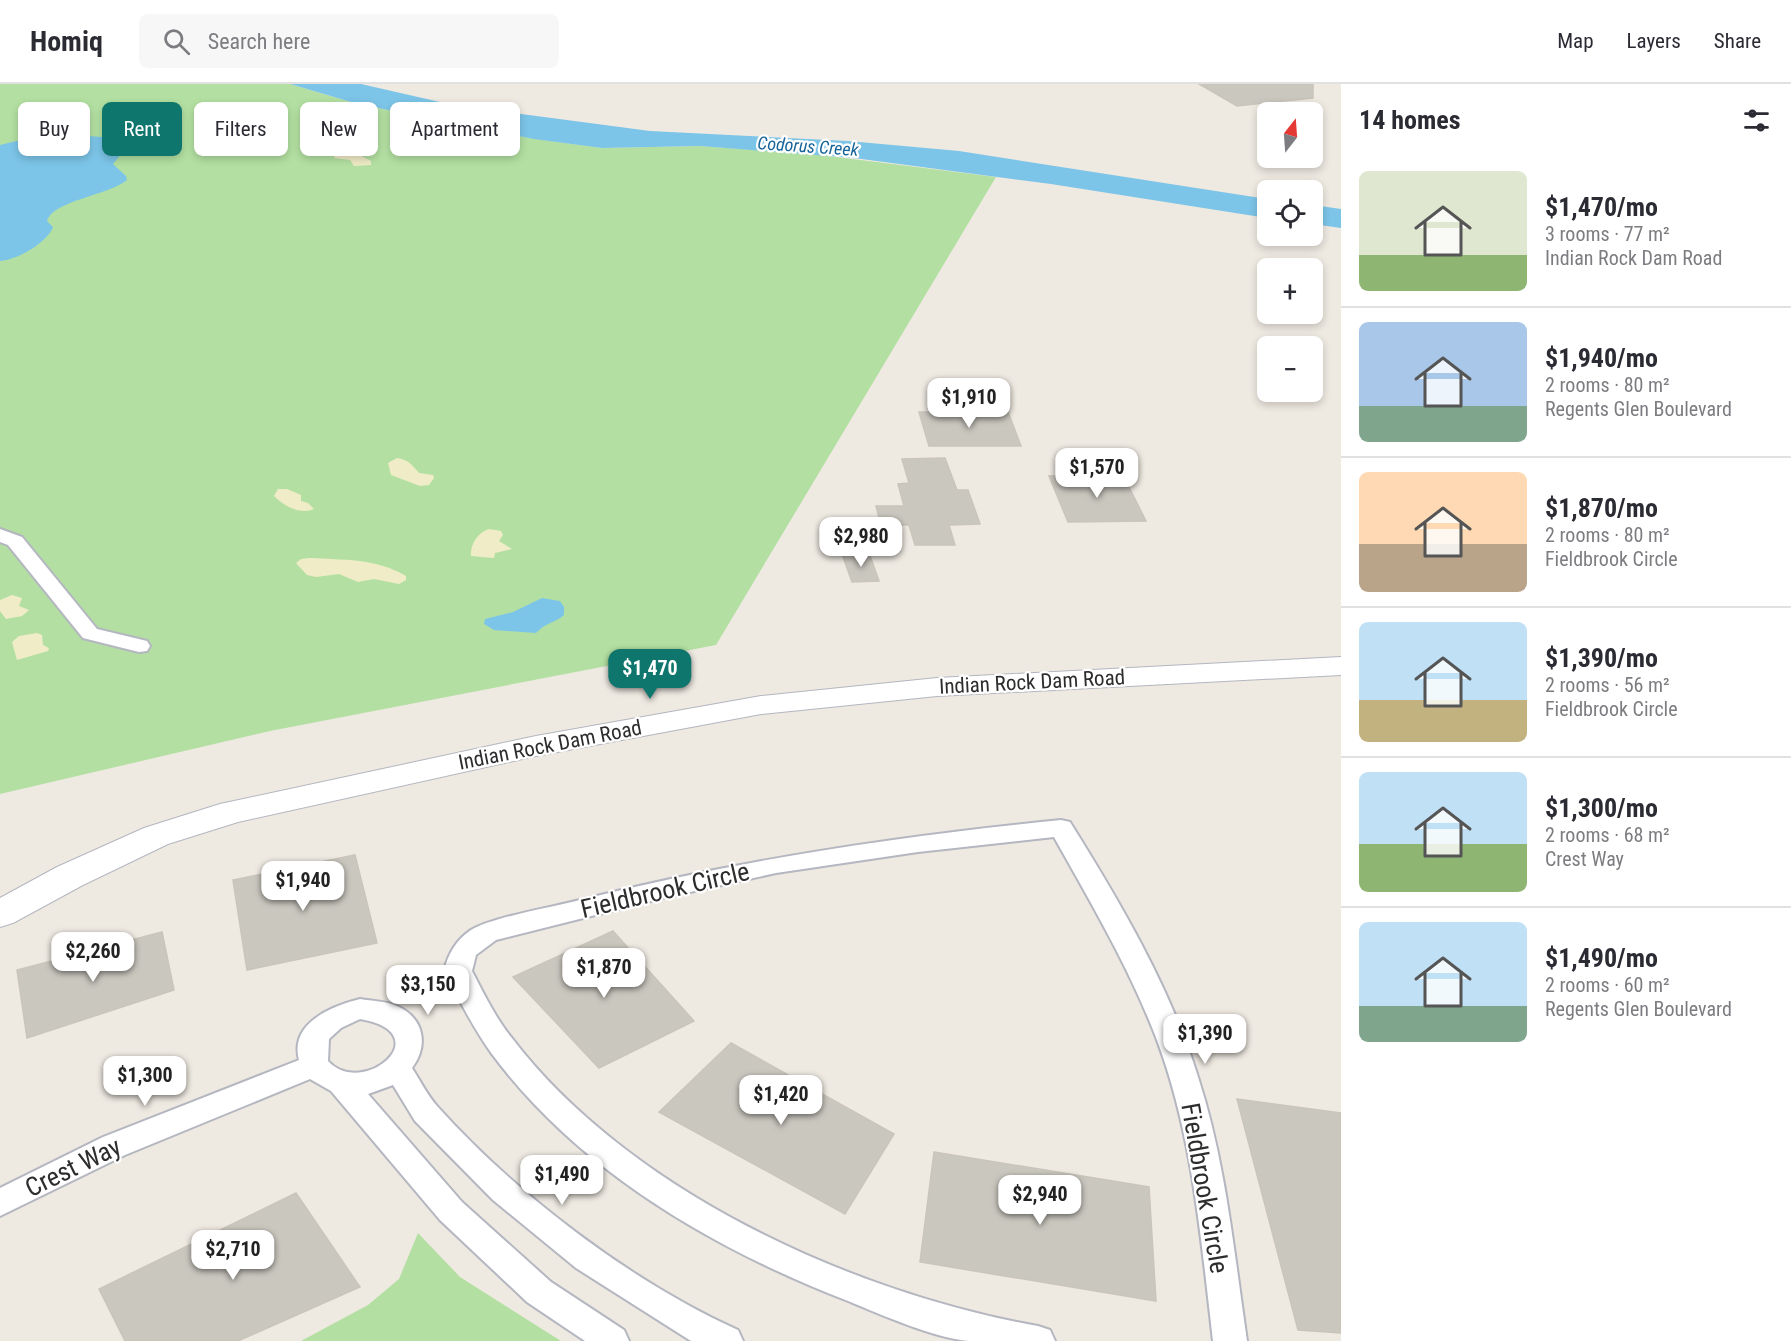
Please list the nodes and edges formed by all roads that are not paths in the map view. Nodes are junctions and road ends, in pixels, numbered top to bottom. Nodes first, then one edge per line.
1 (0, 535) edge
2 (139, 646) dead end
3 (1341, 666) edge
4 (0, 914) edge
5 (314, 1066) junction
6 (398, 1069) junction
7 (342, 1084) junction
8 (0, 1203) edge
9 (612, 1341) edge
10 (726, 1341) edge
11 (1038, 1341) edge
12 (1230, 1341) edge

1 - 2 street
3 - 4 street, Indian Rock Dam Road
5 - 6 street
5 - 7 street
5 - 8 street, Crest Way
6 - 7 street
6 - 10 street
7 - 9 street
11 - 12 street, Fieldbrook Circle

